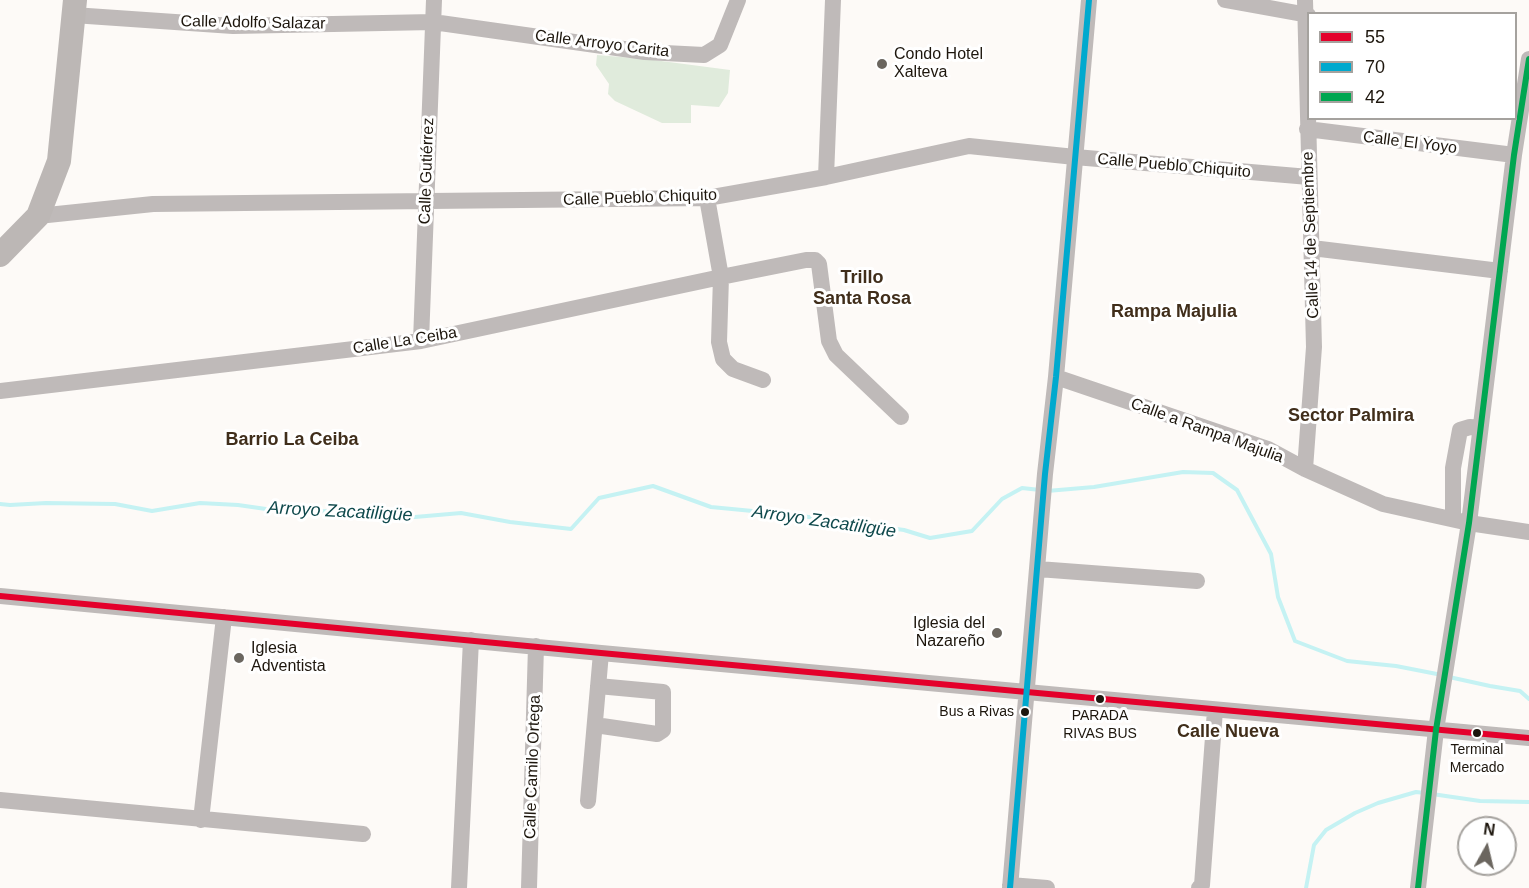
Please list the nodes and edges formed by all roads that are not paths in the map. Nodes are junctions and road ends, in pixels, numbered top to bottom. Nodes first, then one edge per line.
1 (434, 0) edge
2 (738, 0) edge
3 (833, 0) edge
4 (1089, 0) edge
5 (1225, 0) edge
6 (74, 7) edge
7 (1306, 10) edge
8 (433, 22) junction
9 (1529, 61) edge
10 (1307, 129) junction
11 (1514, 155) junction
12 (1075, 158) junction
13 (826, 177) junction
14 (1309, 177) junction
15 (707, 198) junction
16 (426, 202) junction
17 (38, 216) junction
18 (1312, 248) junction
19 (0, 255) edge
20 (1500, 272) junction
21 (721, 277) junction
22 (421, 341) junction
23 (1056, 377) junction
24 (763, 381) dead end
25 (0, 392) edge
26 (901, 417) dead end
27 (1305, 469) junction
28 (1461, 521) junction
29 (1529, 532) edge
30 (1038, 569) junction
31 (1197, 581) dead end
32 (0, 596) edge
33 (224, 617) junction
34 (471, 640) junction
35 (536, 646) junction
36 (601, 653) junction
37 (598, 686) junction
38 (1028, 692) junction
39 (1215, 710) junction
40 (595, 725) junction
41 (1436, 730) junction
42 (1529, 738) edge
43 (0, 800) edge
44 (588, 801) dead end
45 (201, 820) junction
46 (363, 834) dead end
47 (1010, 886) edge
48 (459, 888) edge
49 (529, 888) edge
50 (1047, 888) edge
51 (1199, 888) edge
52 (1418, 888) edge

1 - 8 street, Calle Gutiérrez
2 - 8 street, Calle Arroyo Carita
3 - 13 street
4 - 12 street
5 - 7 street
6 - 8 street, Calle Adolfo Salazar
6 - 17 highway
7 - 10 street, Calle 14 de Septiembre
8 - 16 street, Calle Gutiérrez
9 - 11 street
10 - 11 street, Calle El Yoyo
10 - 14 street, Calle 14 de Septiembre
11 - 20 street
12 - 13 street, Calle Pueblo Chiquito
12 - 14 street, Calle Pueblo Chiquito
12 - 23 street
13 - 15 street, Calle Pueblo Chiquito
14 - 18 street, Calle 14 de Septiembre
15 - 16 street, Calle Pueblo Chiquito
15 - 21 street
16 - 17 street, Calle Pueblo Chiquito
16 - 22 street, Calle Gutiérrez
17 - 19 highway
18 - 20 street
18 - 27 street, Calle 14 de Septiembre
20 - 28 street
21 - 22 street, Calle La Ceiba
21 - 24 street
21 - 26 street, Calle La Ceiba
22 - 25 street, Calle La Ceiba
23 - 27 street, Calle a Rampa Majulia
23 - 30 street
27 - 28 street, Calle a Rampa Majulia
28 - 29 street, Calle a Rampa Majulia
28 - 41 street
30 - 31 street
30 - 38 street
32 - 33 street
33 - 34 street
33 - 45 street
34 - 35 street
34 - 48 street
35 - 36 street
35 - 49 street, Calle Camilo Ortega
36 - 37 street
36 - 38 street
37 - 40 street
37 - 40 street
38 - 39 street
38 - 47 street
39 - 41 street
39 - 51 street
40 - 44 street
41 - 42 street
41 - 52 street
43 - 45 street
45 - 46 street
47 - 50 street

